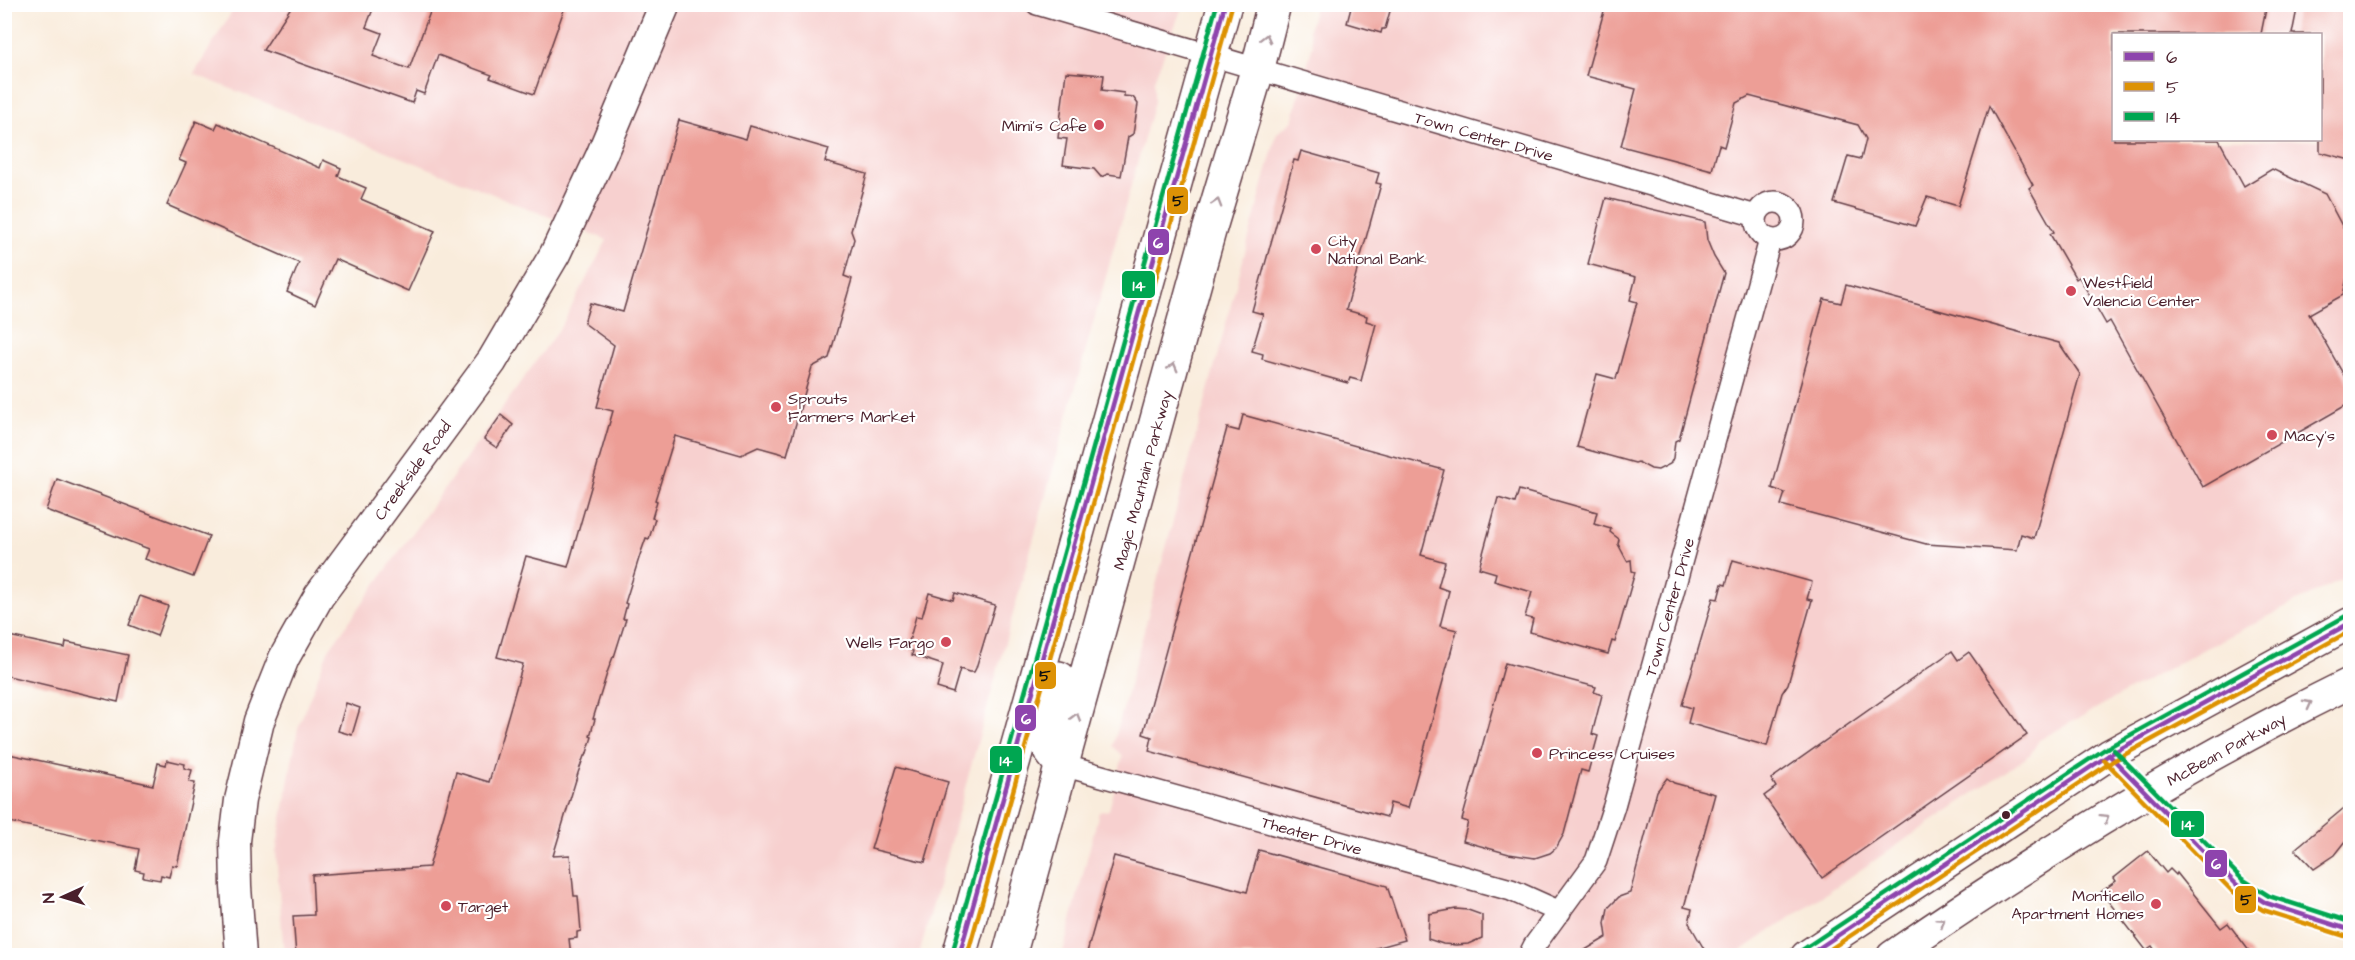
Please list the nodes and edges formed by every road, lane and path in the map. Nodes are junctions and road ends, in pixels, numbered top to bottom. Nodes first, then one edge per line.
1 (665, 4) edge
2 (1037, 4) edge
3 (1225, 4) edge
4 (1274, 4) edge
5 (1211, 57) junction
6 (1257, 71) junction
7 (1756, 216) junction
8 (1770, 240) junction
9 (1070, 560) junction
10 (2350, 623) edge
11 (2350, 683) edge
12 (1016, 752) junction
13 (1062, 765) junction
14 (1560, 912) junction
15 (241, 956) edge
16 (959, 956) edge
17 (1004, 956) edge
18 (1009, 956) edge
19 (1529, 956) edge
20 (1806, 956) edge
21 (1892, 956) edge

1 - 15 main road, Creekside Road
2 - 5 street, Town Center Drive
3 - 5 main road
6 -> 4 main road, Magic Mountain Parkway
5 - 6 street, Town Center Drive
5 - 9 main road
6 - 7 street, Town Center Drive
13 -> 6 main road, Magic Mountain Parkway
7 - 8 street
7 - 8 street
8 - 14 street, Town Center Drive
9 - 12 main road
9 - 13 main road
10 - 20 main road
21 -> 11 main road, McBean Parkway
12 - 16 main road
12 - 17 main road
13 - 14 street, Theater Drive
13 - 18 main road, Magic Mountain Parkway
14 - 19 street, Town Center Drive

